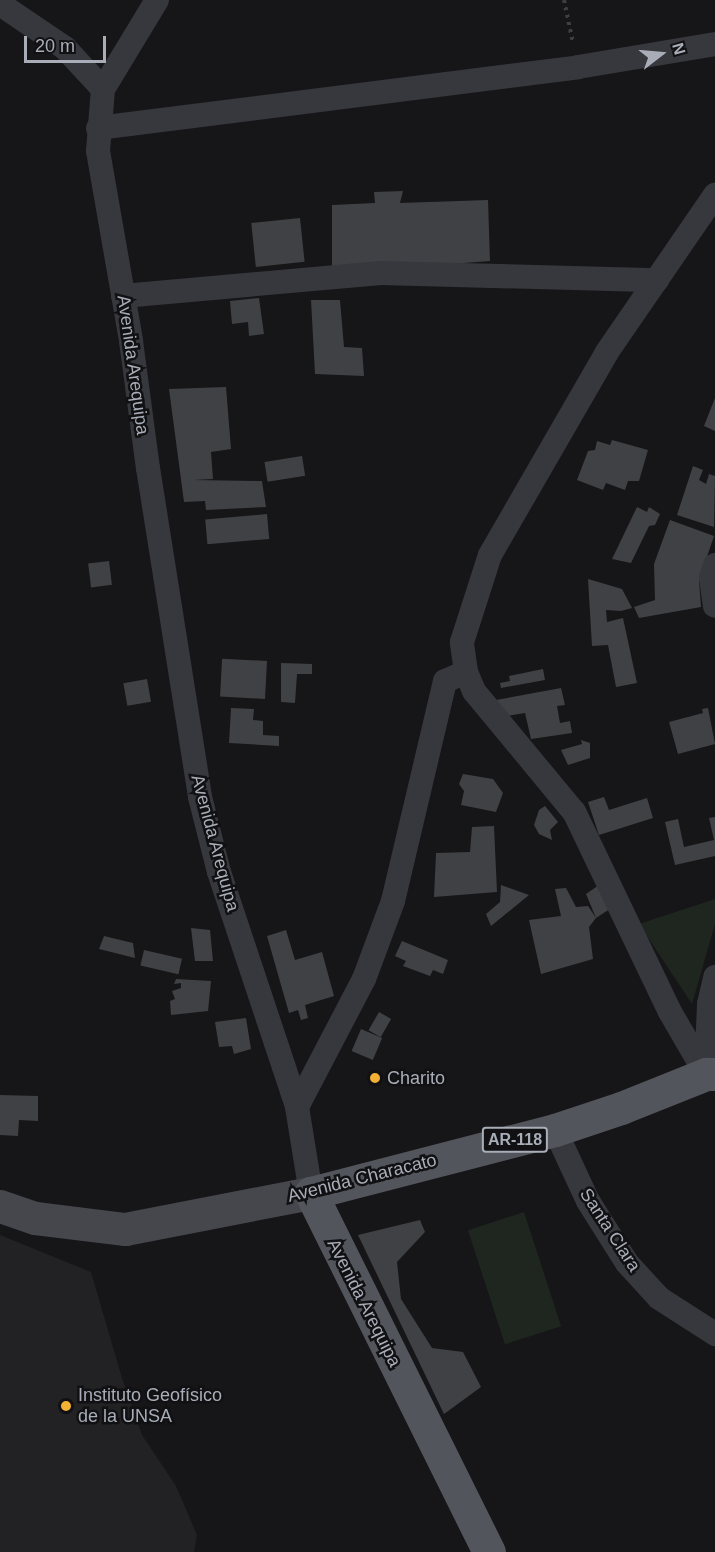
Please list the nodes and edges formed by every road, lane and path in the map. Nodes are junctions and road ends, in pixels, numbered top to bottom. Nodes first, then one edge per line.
1 (157, 0) edge
2 (564, 0) edge
3 (0, 4) edge
4 (715, 44) edge
5 (578, 67) junction
6 (103, 89) junction
7 (98, 128) junction
8 (715, 195) edge
9 (657, 280) junction
10 (123, 296) junction
11 (715, 566) edge
12 (715, 606) edge
13 (466, 672) junction
14 (715, 977) edge
15 (711, 1074) edge
16 (297, 1107) junction
17 (555, 1130) junction
18 (311, 1193) junction
19 (0, 1206) edge
20 (715, 1334) edge
21 (489, 1552) edge

1 - 6 street
2 - 5 path
3 - 6 street
4 - 5 street
5 - 7 street
6 - 7 street, Avenida Arequipa
7 - 10 street, Avenida Arequipa
8 - 9 street
9 - 10 street
9 - 13 street
10 - 16 street, Avenida Arequipa
11 - 12 street
13 - 15 street
13 - 16 street
14 - 15 street
15 - 17 main road, Avenida Characato / AR-118
16 - 18 street, Avenida Arequipa
17 - 18 main road, Avenida Characato / AR-118
17 - 20 street, Santa Clara
18 - 19 main road, Avenida Characato / AR-118
18 - 21 main road, Avenida Arequipa

